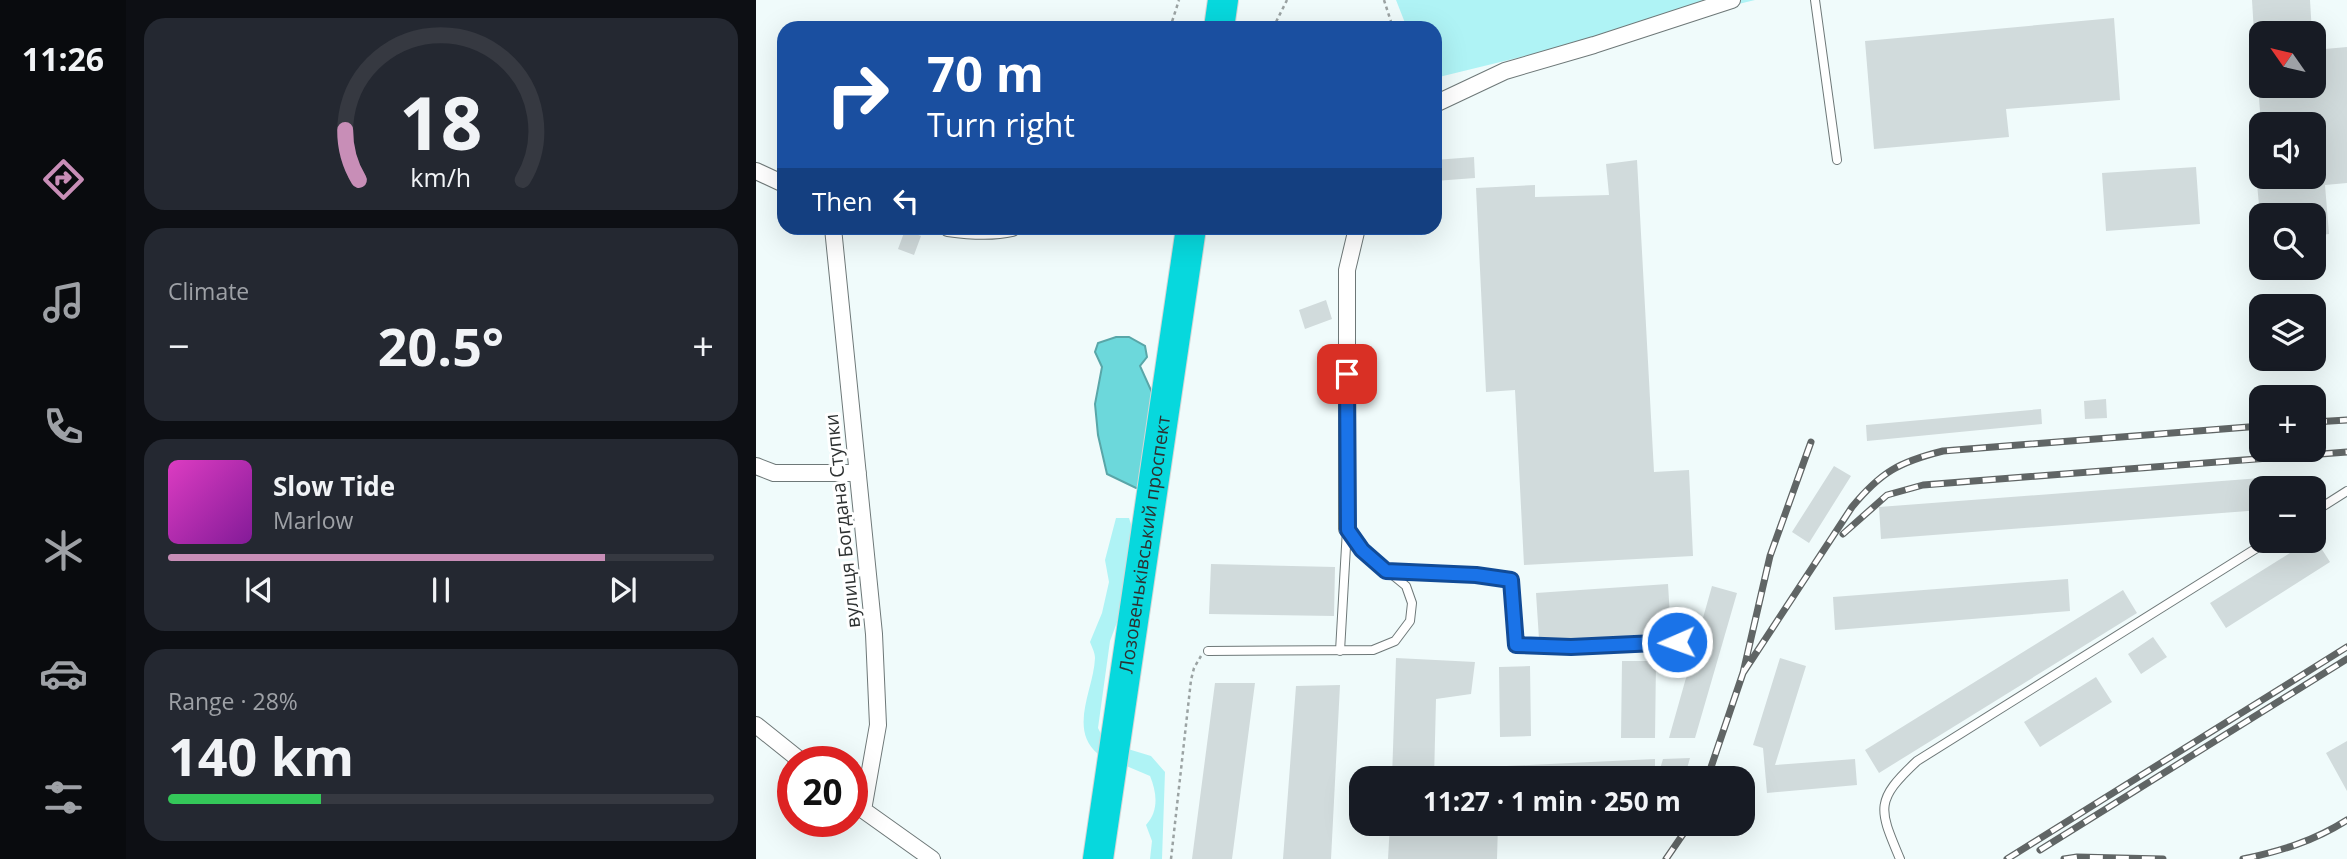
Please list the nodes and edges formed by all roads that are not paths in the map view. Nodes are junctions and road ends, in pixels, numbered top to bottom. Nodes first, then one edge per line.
1 (1223, 0) edge
2 (1732, 0) edge
3 (1815, 0) edge
4 (1220, 21) edge
5 (1442, 99) edge
6 (1837, 160) dead end
7 (756, 171) edge
8 (777, 181) edge
9 (834, 235) edge
10 (1190, 235) edge
11 (1355, 235) edge
12 (756, 466) edge
13 (858, 473) junction
14 (2347, 491) edge
15 (2326, 504) edge
16 (1348, 530) junction
17 (2249, 553) edge
18 (1386, 571) junction
19 (1677, 642) dead end
20 (1208, 651) road end
21 (1340, 651) junction
22 (756, 725) edge
23 (782, 746) edge
24 (868, 766) edge
25 (868, 813) edge
26 (932, 859) edge
27 (1098, 859) edge
28 (1900, 859) edge

1 - 4 highway
2 - 5 street
3 - 6 lane
7 - 8 street
9 - 13 street, вулиця Богдана Ступки
10 - 27 highway, Лозовеньківський проспект
11 - 16 street
12 - 13 street
13 - 24 street, вулиця Богдана Ступки
14 - 15 lane
16 - 18 lane
16 - 21 lane
17 - 28 lane
18 - 19 lane
18 - 21 lane
20 - 21 lane
22 - 23 street
25 - 26 street

